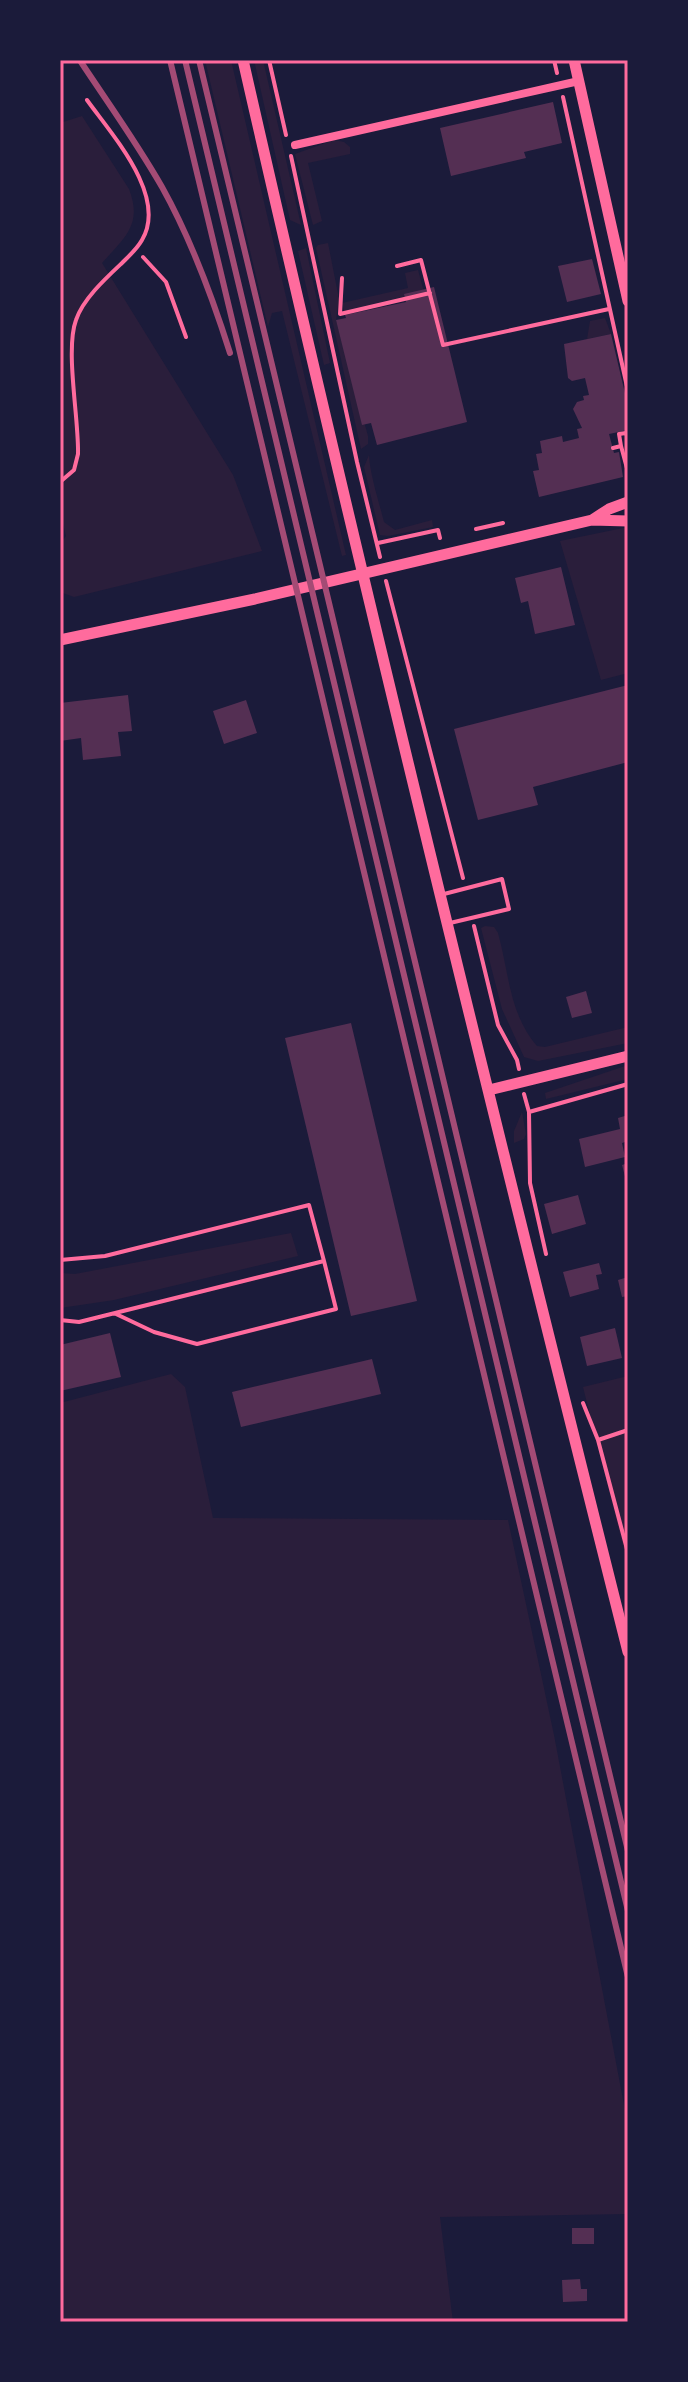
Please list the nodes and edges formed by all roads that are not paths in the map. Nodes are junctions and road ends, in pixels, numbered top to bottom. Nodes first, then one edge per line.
1 (243, 60) edge
2 (574, 60) edge
3 (579, 81) junction
4 (87, 100) dead end
5 (295, 145) dead end
6 (628, 301) edge
7 (60, 482) edge
8 (628, 502) edge
9 (592, 520) junction
10 (628, 521) edge
11 (60, 640) edge
12 (441, 894) junction
13 (449, 924) junction
14 (628, 1056) edge
15 (489, 1090) junction
16 (60, 1260) edge
17 (324, 1261) junction
18 (113, 1313) junction
19 (60, 1320) edge
20 (628, 1652) edge

1 - 12 street
2 - 3 street
3 - 5 street
3 - 6 street
4 - 7 lane
8 - 9 street
9 - 10 street
9 - 11 street
12 - 13 street
12 - 13 lane
13 - 15 street
14 - 15 street
15 - 20 street
16 - 17 lane
17 - 18 lane
17 - 18 lane
18 - 19 lane

